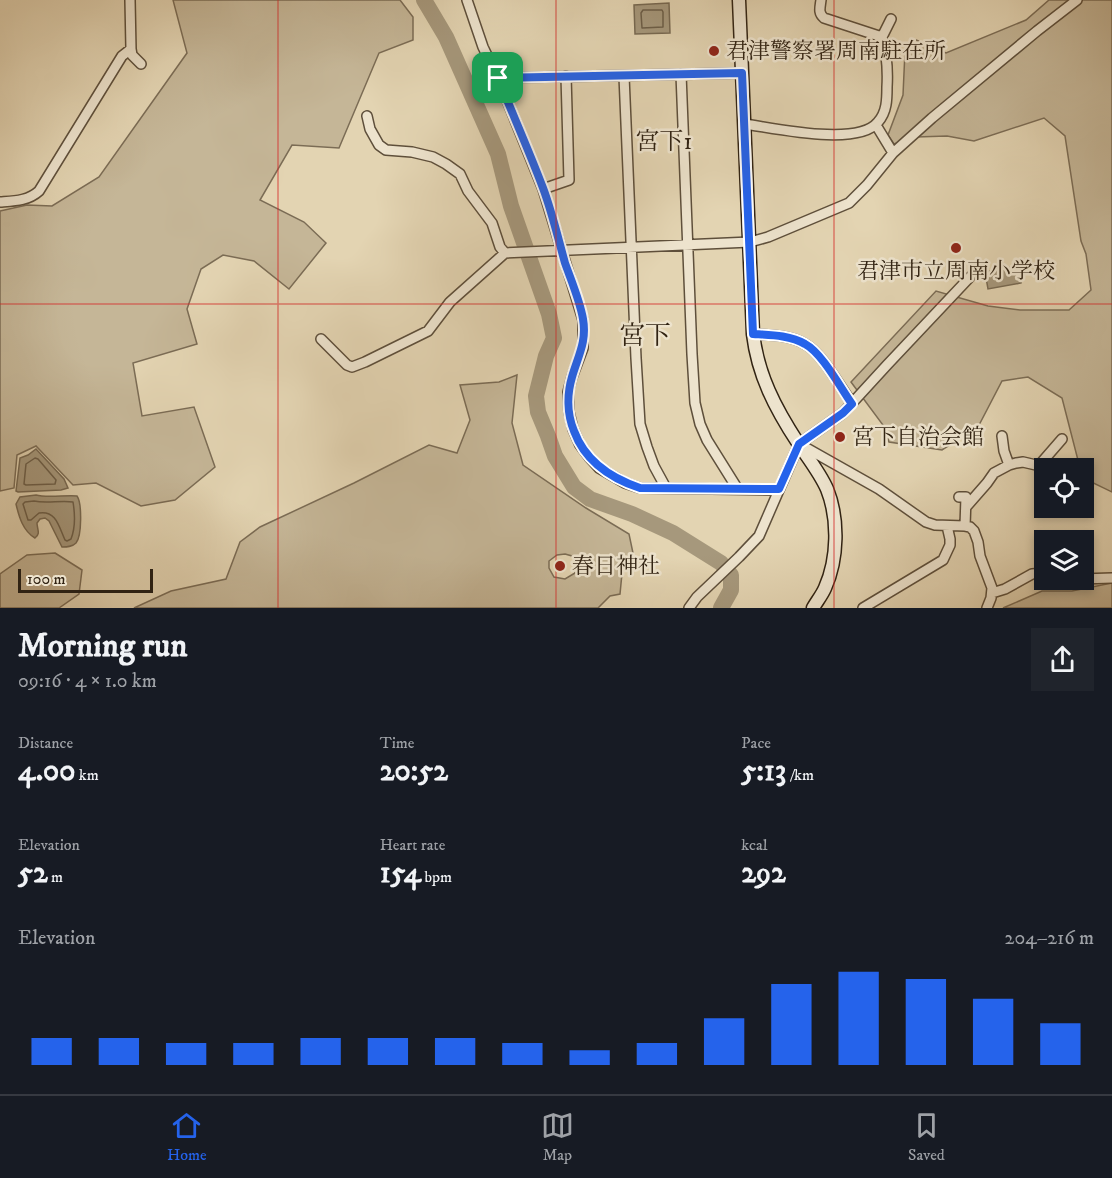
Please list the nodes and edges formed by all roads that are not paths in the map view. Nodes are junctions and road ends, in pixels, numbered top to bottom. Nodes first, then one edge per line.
1 (466, 0) edge
2 (739, 0) edge
3 (820, 0) edge
4 (1077, 0) edge
5 (127, 1) edge
6 (891, 19) dead end
7 (882, 37) junction
8 (131, 49) junction
9 (141, 64) dead end
10 (742, 73) junction
11 (681, 74) junction
12 (566, 76) junction
13 (624, 76) junction
14 (498, 78) junction
15 (367, 116) dead end
16 (745, 124) junction
17 (876, 125) junction
18 (893, 153) junction
19 (543, 189) junction
20 (0, 202) edge
21 (750, 242) junction
22 (688, 246) junction
23 (631, 249) junction
24 (562, 251) junction
25 (508, 253) junction
26 (970, 277) dead end
27 (753, 334) junction
28 (321, 339) dead end
29 (852, 404) junction
30 (1002, 436) dead end
31 (1062, 439) dead end
32 (799, 444) junction
33 (1009, 465) junction
34 (666, 488) junction
35 (737, 488) junction
36 (779, 489) junction
37 (959, 497) dead end
38 (966, 507) junction
39 (946, 526) junction
40 (965, 526) junction
41 (1034, 574) edge
42 (1112, 578) edge
43 (1094, 579) edge
44 (993, 593) junction
45 (689, 608) edge
46 (813, 608) edge
47 (862, 608) edge
48 (987, 608) edge

1 - 14 street
2 - 10 street
3 - 7 street
4 - 18 street
5 - 8 street
6 - 7 street
7 - 17 street
8 - 9 street
8 - 20 street
10 - 11 street
10 - 16 street
11 - 13 street
11 - 22 street
12 - 13 street
12 - 14 street
12 - 19 street
13 - 23 street
14 - 19 street
15 - 25 street
16 - 17 street
16 - 21 street
17 - 18 street
18 - 21 street
19 - 24 street
21 - 22 street
21 - 27 street
22 - 23 street
22 - 35 street
23 - 24 street
23 - 34 street
24 - 25 street
24 - 34 street
25 - 28 street
26 - 29 street
27 - 29 street
27 - 32 street
29 - 32 street
30 - 33 street
31 - 33 street
32 - 36 street
32 - 39 street
32 - 46 street
33 - 38 street
34 - 35 street
35 - 36 street
36 - 45 street
37 - 38 street
38 - 40 street
39 - 40 street
39 - 47 street
40 - 44 street
41 - 44 street
42 - 43 street
44 - 48 street

